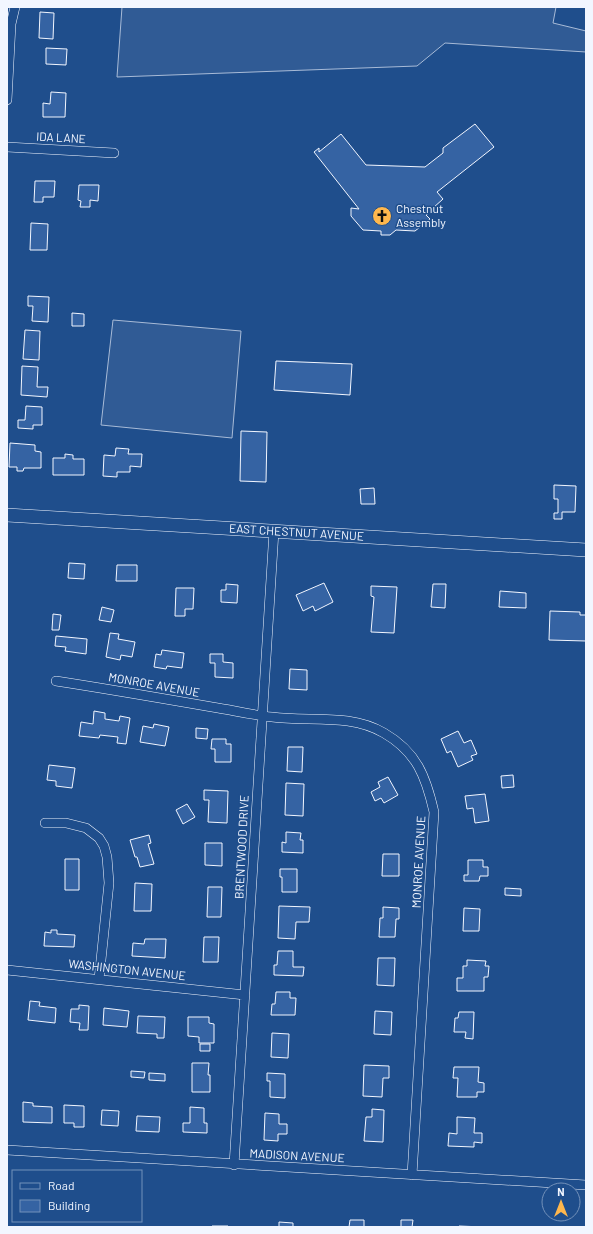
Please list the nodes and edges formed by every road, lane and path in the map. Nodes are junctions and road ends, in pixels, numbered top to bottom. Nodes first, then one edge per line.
1 (15, 7) edge
2 (7, 100) edge
3 (7, 147) edge
4 (114, 153) dead end
5 (7, 515) edge
6 (274, 531) junction
7 (586, 550) edge
8 (56, 681) dead end
9 (262, 715) junction
10 (45, 823) dead end
11 (7, 970) edge
12 (100, 979) junction
13 (245, 995) junction
14 (7, 1150) edge
15 (234, 1165) junction
16 (412, 1175) junction
17 (586, 1185) edge

1 - 2 street
3 - 4 street, IDA LANE
5 - 6 street, EAST CHESTNUT AVENUE
6 - 7 street, EAST CHESTNUT AVENUE
6 - 9 street, BRENTWOOD DRIVE
8 - 9 street, MONROE AVENUE
9 - 13 street, BRENTWOOD DRIVE
9 - 16 street, MONROE AVENUE
10 - 12 street
11 - 12 street, WASHINGTON AVENUE
12 - 13 street, WASHINGTON AVENUE
13 - 15 street, BRENTWOOD DRIVE
14 - 15 street, MADISON AVENUE
15 - 16 street, MADISON AVENUE
16 - 17 street, MADISON AVENUE

